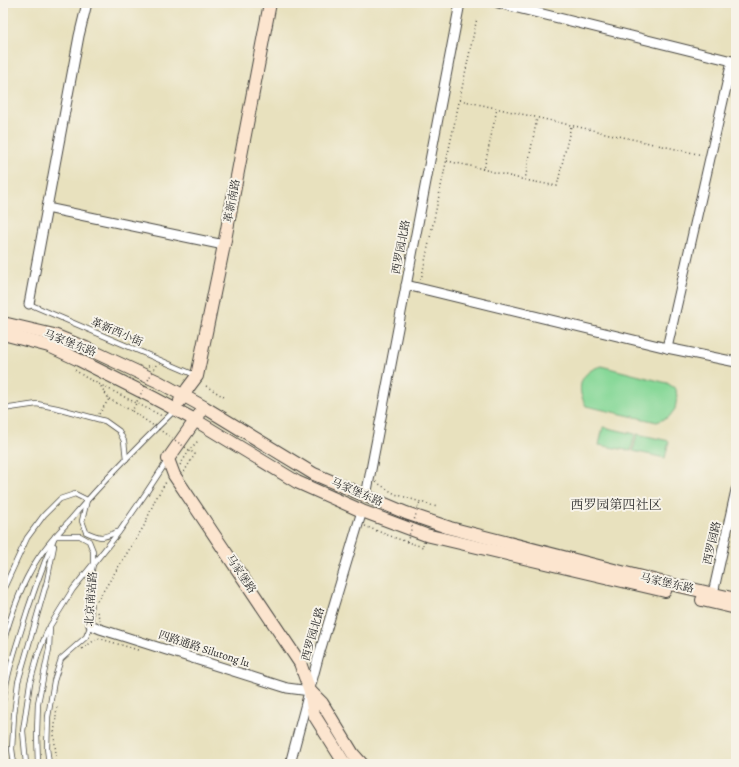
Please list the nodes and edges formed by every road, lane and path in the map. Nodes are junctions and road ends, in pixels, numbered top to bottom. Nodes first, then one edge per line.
1 (88, 3) edge
2 (270, 3) edge
3 (460, 3) edge
4 (498, 3) edge
5 (477, 18) dead end
6 (734, 61) edge
7 (460, 100) junction
8 (497, 108) junction
9 (537, 118) junction
10 (571, 125) junction
11 (710, 157) junction
12 (447, 161) junction
13 (482, 169) junction
14 (525, 180) junction
15 (47, 208) junction
16 (224, 245) junction
17 (406, 285) junction
18 (419, 288) junction
19 (29, 304) joint
20 (3, 322) edge
21 (3, 334) edge
22 (667, 348) junction
23 (736, 362) edge
24 (146, 366) dead end
25 (73, 368) dead end
26 (197, 376) junction
27 (100, 384) junction
28 (206, 386) dead end
29 (183, 395) junction
30 (224, 397) dead end
31 (109, 399) junction
32 (204, 407) junction
33 (3, 409) edge
34 (175, 410) junction
35 (132, 411) junction
36 (96, 418) junction
37 (166, 418) junction
38 (195, 420) junction
39 (198, 441) dead end
40 (126, 458) junction
41 (168, 460) junction
42 (178, 473) junction
43 (370, 478) junction
44 (736, 490) edge
45 (366, 496) junction
46 (87, 500) junction
47 (420, 502) junction
48 (437, 507) dead end
49 (362, 511) junction
50 (359, 523) junction
51 (119, 532) junction
52 (55, 536) junction
53 (407, 542) junction
54 (423, 547) dead end
55 (94, 564) junction
56 (3, 590) edge
57 (712, 597) junction
58 (736, 599) edge
59 (95, 604) dead end
60 (736, 608) edge
61 (97, 610) dead end
62 (96, 623) junction
63 (50, 626) junction
64 (3, 643) edge
65 (82, 650) dead end
66 (142, 652) dead end
67 (310, 691) junction
68 (57, 700) dead end
69 (3, 702) edge
70 (14, 764) edge
71 (26, 764) edge
72 (38, 764) edge
73 (49, 764) edge
74 (57, 764) edge
75 (290, 764) edge
76 (346, 764) edge
77 (362, 764) edge

1 - 15 street
2 - 16 main road, 革新南路
3 - 17 street, 西罗园北路
4 - 6 street
5 - 7 path
6 - 11 street
7 - 8 path
7 - 12 path
8 - 9 path
8 - 13 path
9 - 10 path
9 - 14 path
10 - 11 path
10 - 14 path
11 - 22 street
12 - 13 path
12 - 18 path
13 - 14 path
15 - 16 street
15 - 19 street
16 - 26 main road, 革新南路
17 - 18 street
17 - 43 street, 西罗园北路
18 - 22 street
19 - 26 lane, 革新西小街
20 - 29 main road, 马家堡东路
21 - 34 main road, 马家堡东路
22 - 23 street
24 - 35 path, bridge
25 - 27 path
26 - 29 main road, 革新南路
27 - 31 path
27 - 37 path
28 - 30 path
29 - 32 main road, 马家堡东路
29 - 34 main road, 革新南路
31 - 35 path
31 - 36 path
32 - 38 main road, 北京南站路
32 - 45 main road, 马家堡东路
33 - 36 lane
34 - 37 lane
34 - 38 main road, 马家堡东路
35 - 42 path, bridge
36 - 40 lane
37 - 40 lane
38 - 41 main road, 北京南站路
38 - 49 main road, 马家堡东路
39 - 42 path
40 - 46 lane
41 - 42 main road, 马家堡路
41 - 51 lane, 北京南站路
42 - 59 path
42 - 67 main road, 马家堡路
43 - 45 street, 西罗园北路
43 - 47 path
44 - 57 street, 西罗园路
45 - 57 main road, 马家堡东路
46 - 51 lane
46 - 52 lane
46 - 56 lane
47 - 48 path
47 - 53 path, bridge
49 - 50 street, 西罗园北路
49 - 57 main road, 马家堡东路
50 - 53 path
50 - 67 street, 西罗园北路
51 - 55 lane, 北京南站路
52 - 55 lane
52 - 64 lane
52 - 69 lane
52 - 70 lane
53 - 54 path
55 - 62 lane, 北京南站路
55 - 63 lane
57 - 58 main road, 马家堡东路
57 - 60 main road, 马家堡东路
61 - 62 path
62 - 67 street, 四路通路 Silutong lu
62 - 73 lane, 北京南站路
63 - 71 lane
63 - 72 lane
65 - 66 path
67 - 75 street, 西罗园北路
67 - 76 main road, 马家堡路
67 - 77 main road, 马家堡路
68 - 74 path

